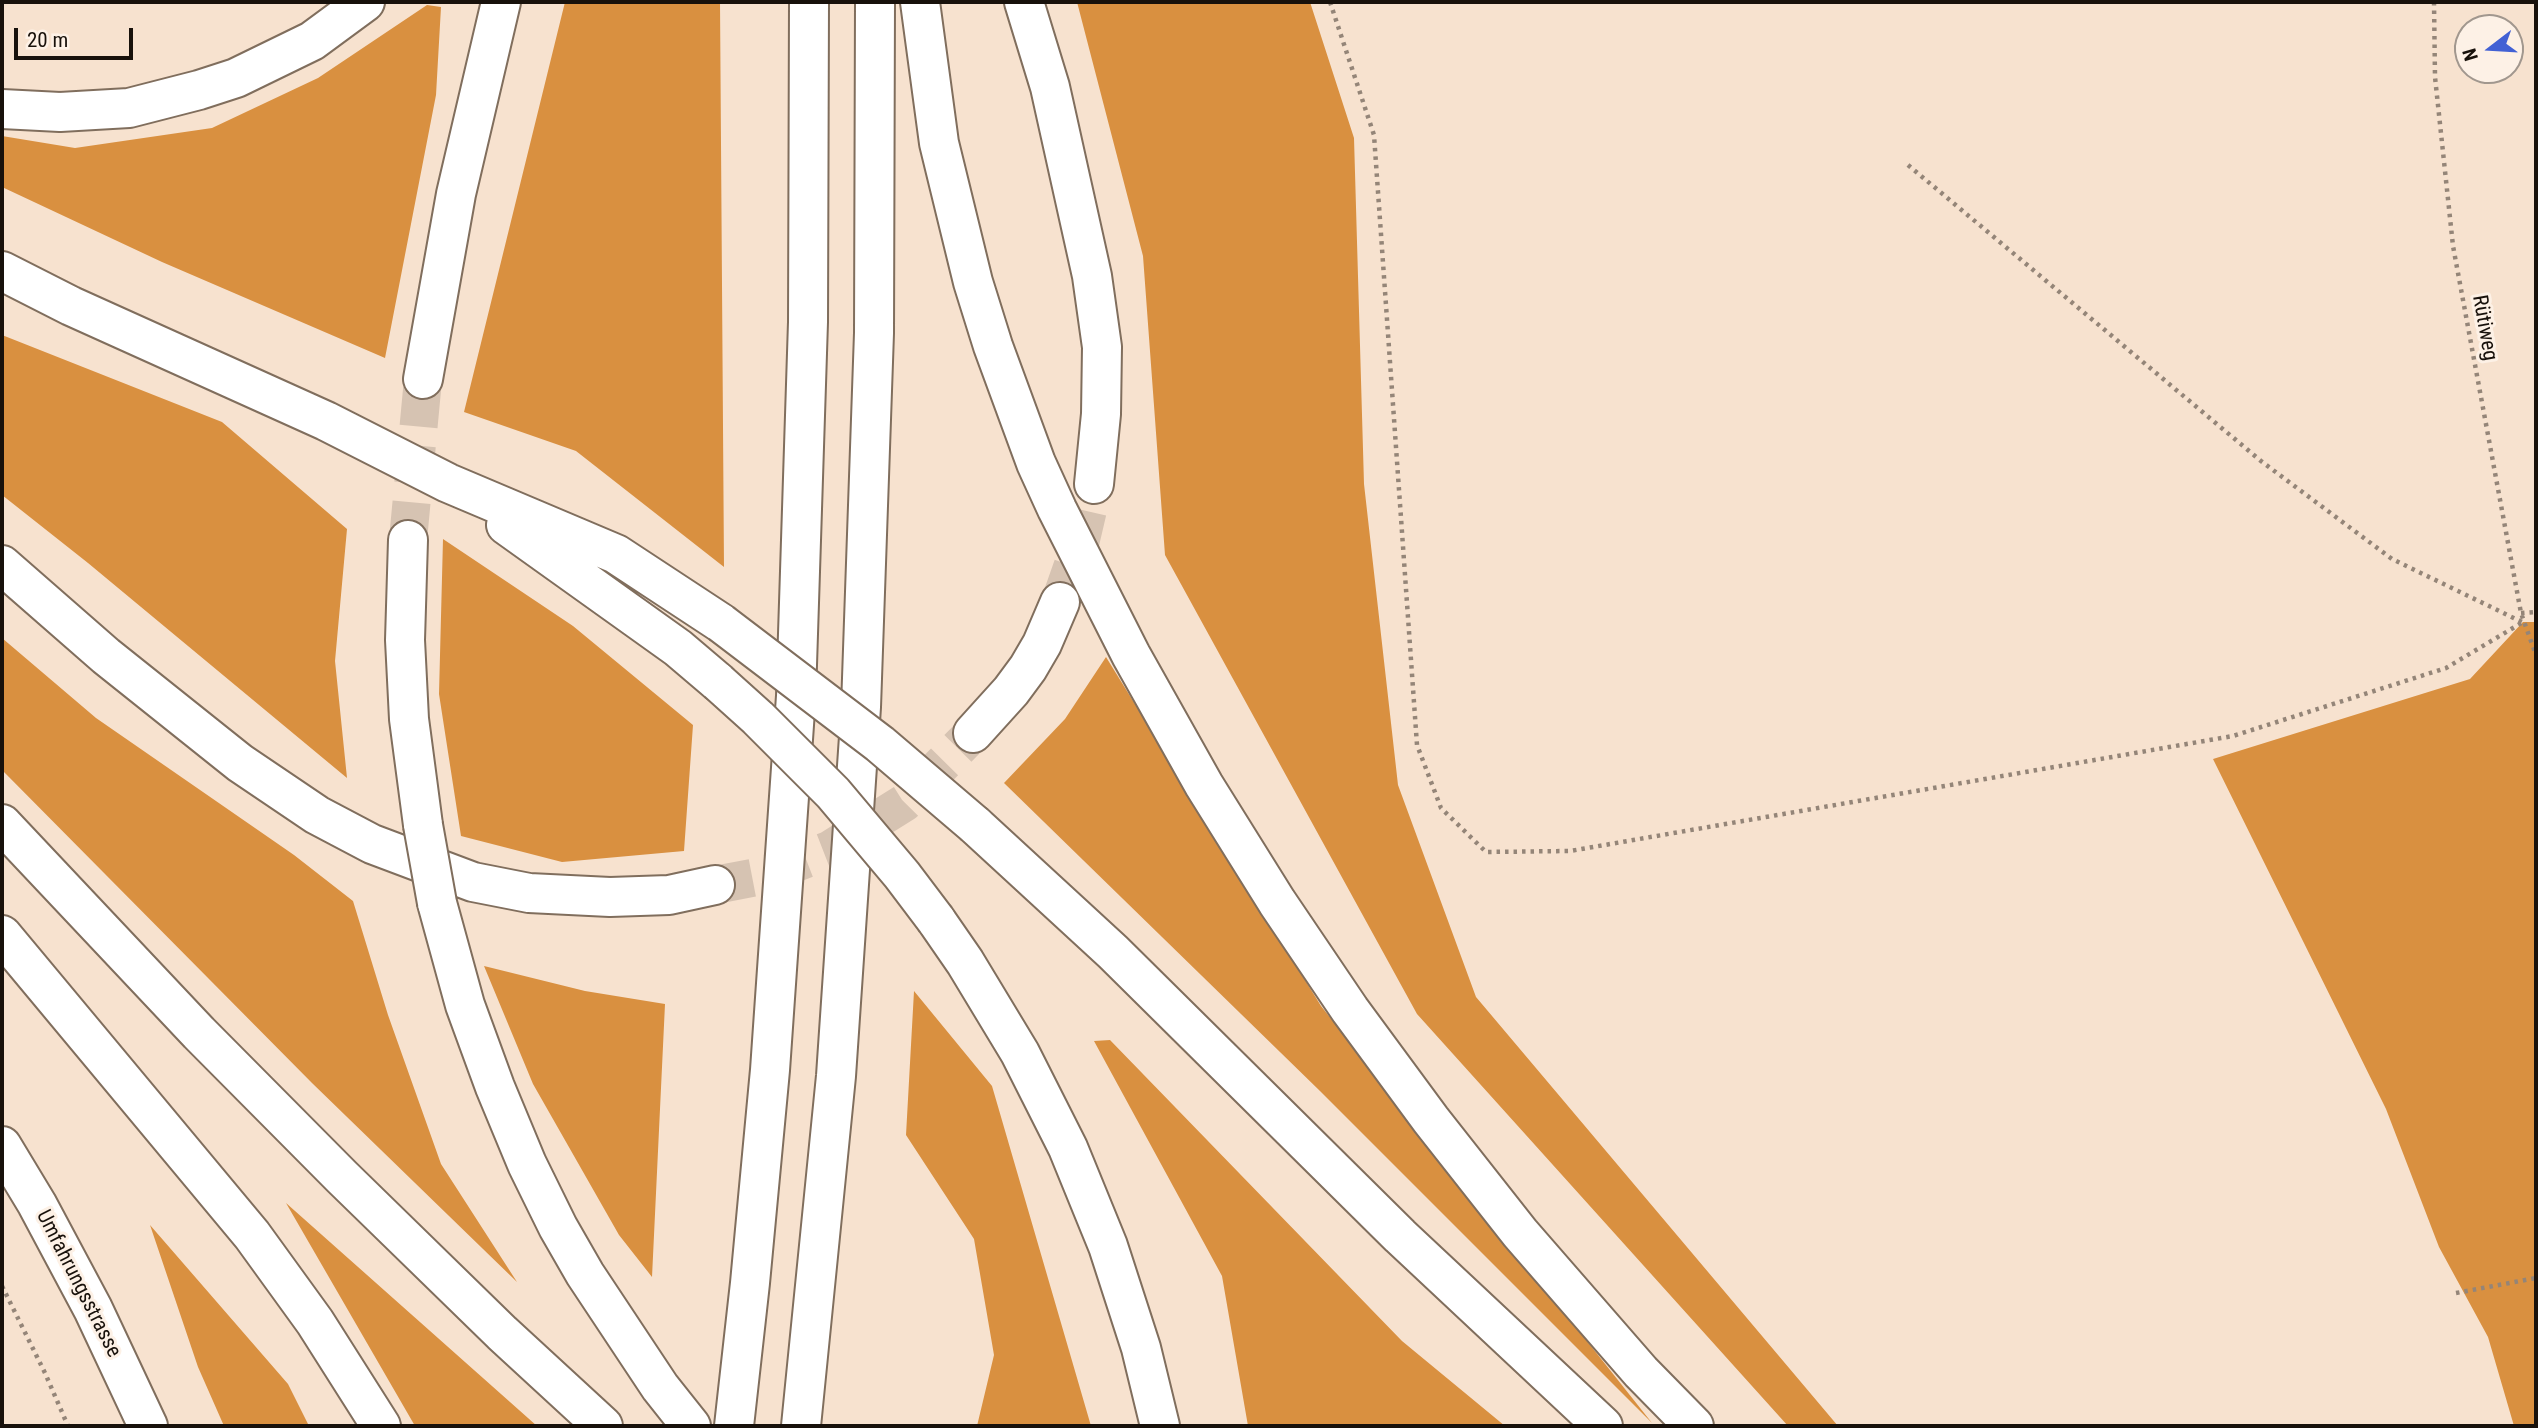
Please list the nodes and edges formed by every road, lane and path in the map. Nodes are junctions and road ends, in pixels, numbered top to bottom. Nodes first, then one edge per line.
1 (365, 2) edge
2 (501, 2) edge
3 (809, 2) edge
4 (875, 2) edge
5 (920, 2) edge
6 (1024, 2) edge
7 (1329, 2) edge
8 (2434, 2) edge
9 (2, 109) edge
10 (1908, 166) dead end
11 (2, 271) edge
12 (423, 379) tunnel mouth
13 (448, 483) junction
14 (1094, 484) tunnel mouth
15 (408, 540) tunnel mouth
16 (2, 565) edge
17 (1060, 602) tunnel mouth
18 (2536, 612) edge
19 (2521, 613) junction
20 (2523, 622) junction
21 (2536, 655) edge
22 (974, 733) tunnel mouth
23 (2, 824) edge
24 (715, 885) tunnel mouth
25 (2, 935) edge
26 (2, 1146) edge
27 (2536, 1278) edge
28 (2, 1286) edge
29 (2456, 1293) dead end
30 (68, 1426) edge
31 (148, 1426) edge
32 (381, 1426) edge
33 (603, 1426) edge
34 (691, 1426) edge
35 (734, 1426) edge
36 (800, 1426) edge
37 (1160, 1426) edge
38 (1603, 1426) edge
39 (1694, 1426) edge

1 - 9 main road
2 - 12 main road
3 - 35 main road
4 - 36 main road
5 - 39 main road
6 - 14 main road
7 - 20 path
8 - 19 path, Rütiweg
10 - 20 path
11 - 13 main road
13 - 37 main road, bridge
13 - 38 main road, bridge
15 - 34 main road, bridge
16 - 24 main road
17 - 22 main road
18 - 19 path
19 - 20 path, Rütiweg
20 - 21 path, Rütiweg
23 - 33 main road
25 - 32 main road
26 - 31 main road, Umfahrungsstrasse
27 - 29 path
28 - 30 path

